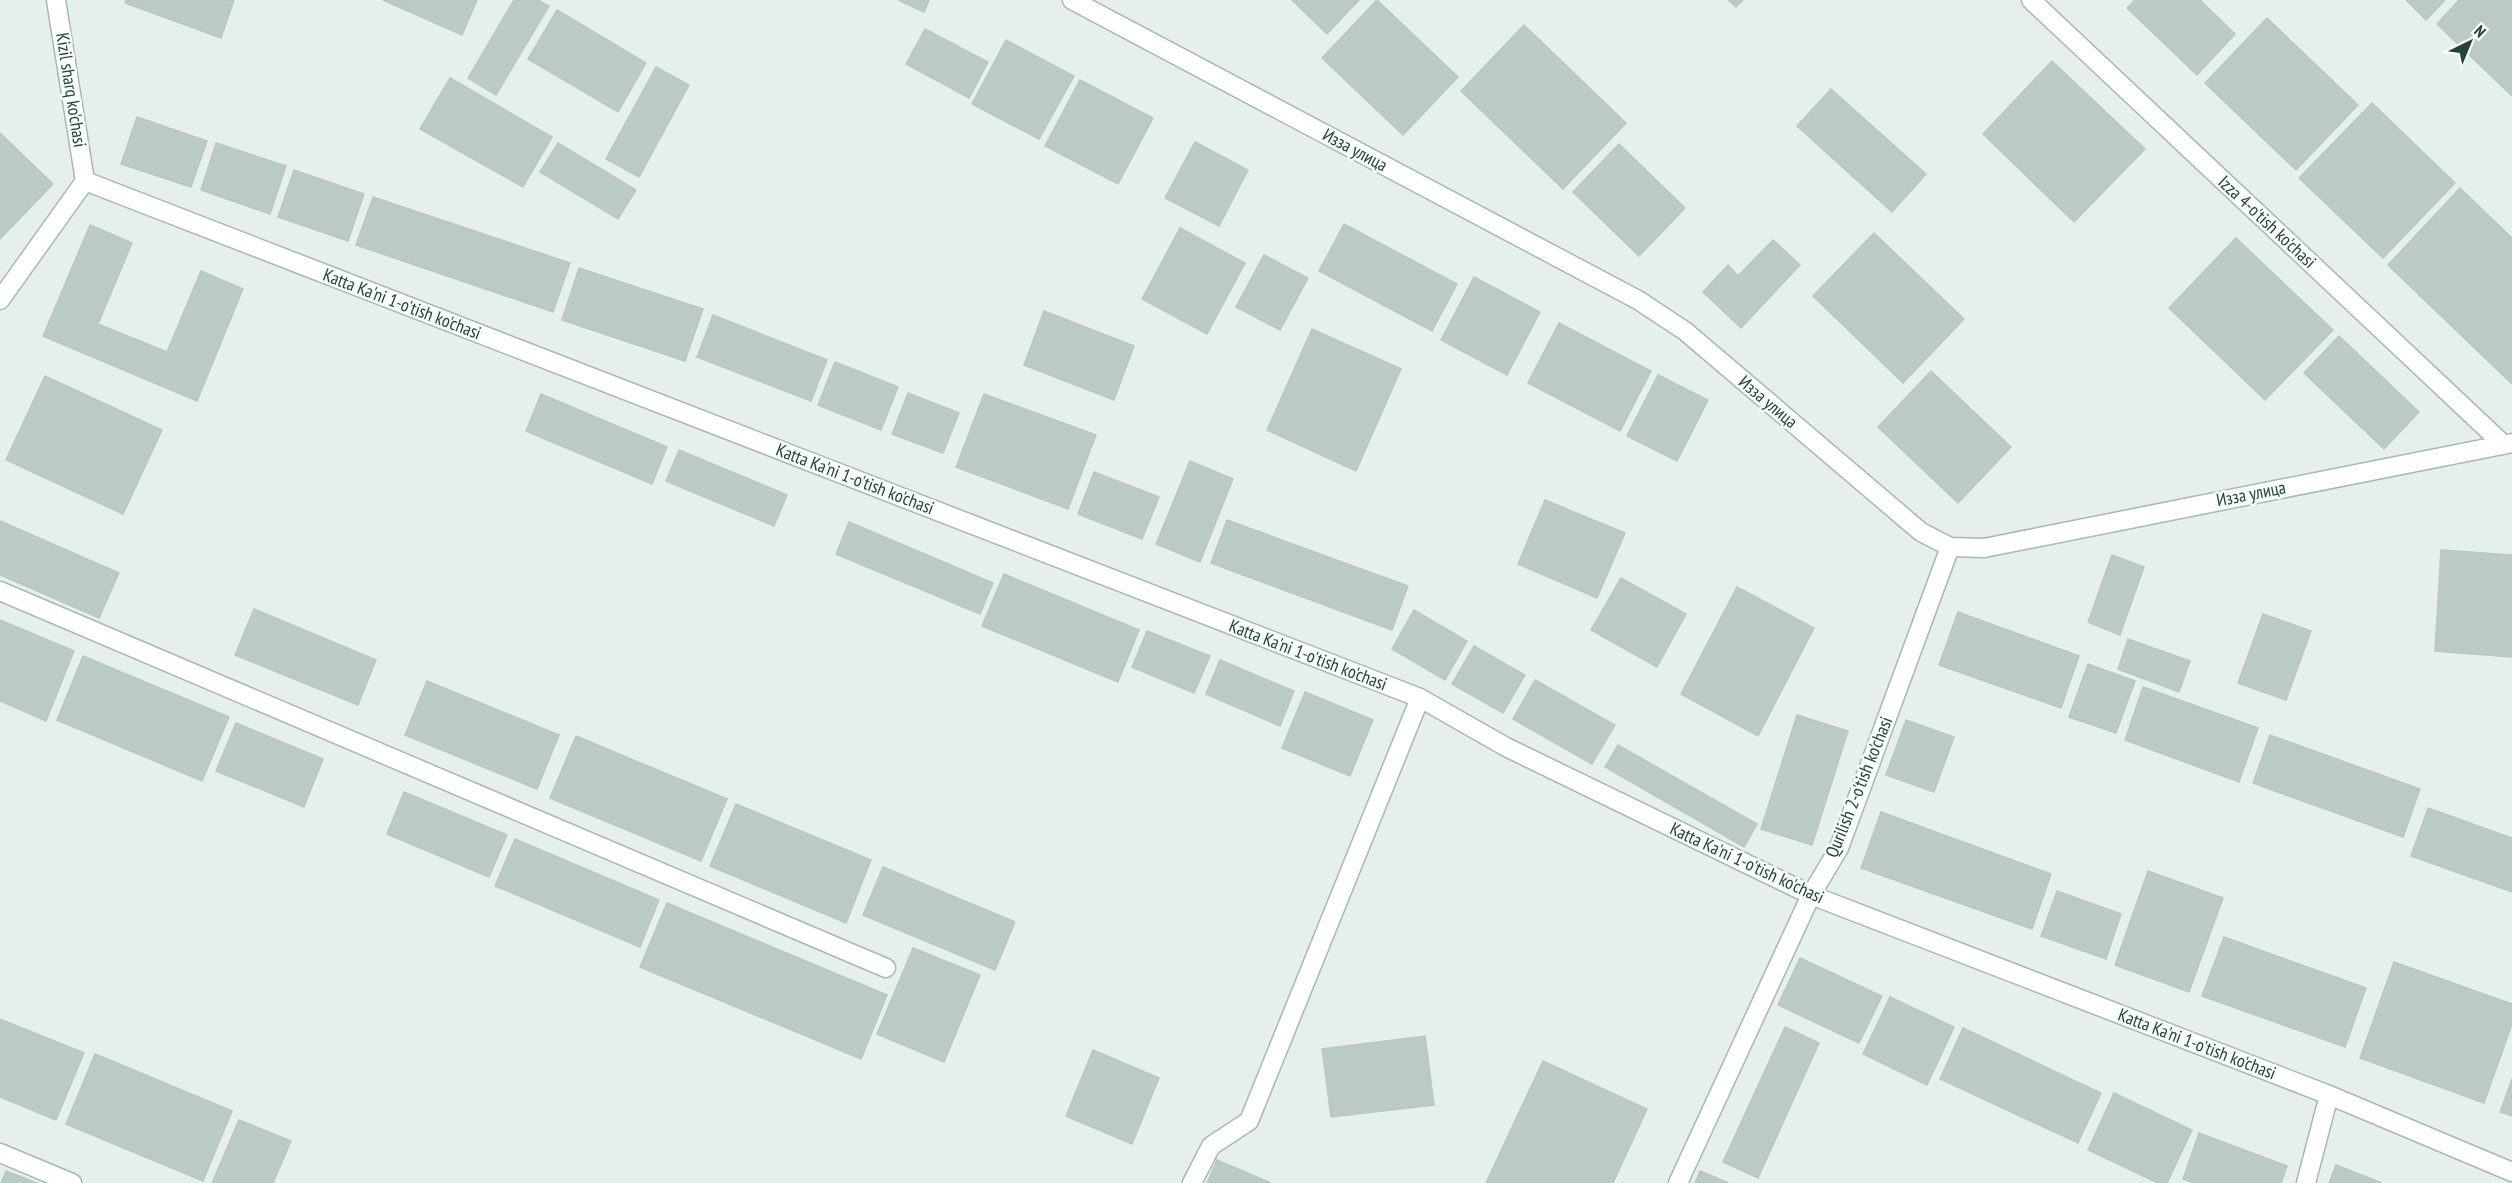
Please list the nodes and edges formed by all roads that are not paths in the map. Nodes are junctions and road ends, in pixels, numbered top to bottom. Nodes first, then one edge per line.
1 (56, 0) edge
2 (1072, 0) edge
3 (2031, 0) edge
4 (1102, 7) edge
5 (85, 181) junction
6 (0, 300) edge
7 (2507, 443) edge
8 (1950, 547) junction
9 (0, 591) edge
10 (1420, 698) junction
11 (1810, 895) junction
12 (886, 968) dead end
13 (2329, 1095) junction
14 (0, 1153) edge
15 (2512, 1172) edge
16 (72, 1183) edge
17 (1192, 1183) edge
18 (1678, 1183) edge
19 (2307, 1183) edge

1 - 5 street, Kizil sharq ko'chasi
2 - 4 street, Изза улица
3 - 7 street, Izza 4-o'tish ko'chasi
4 - 8 street, Изза улица
5 - 6 street
5 - 10 street, Katta Ka'ni 1-o'tish ko'chasi
7 - 8 street, Изза улица
8 - 11 street, Qurilish 2-o'tish ko'chasi
9 - 12 street
10 - 11 street, Katta Ka'ni 1-o'tish ko'chasi
10 - 17 street
11 - 13 street, Katta Ka'ni 1-o'tish ko'chasi
11 - 18 street, Qurilish 2-o'tish ko'chasi
13 - 15 street, Katta Ka'ni 1-o'tish ko'chasi
13 - 19 street
14 - 16 street

